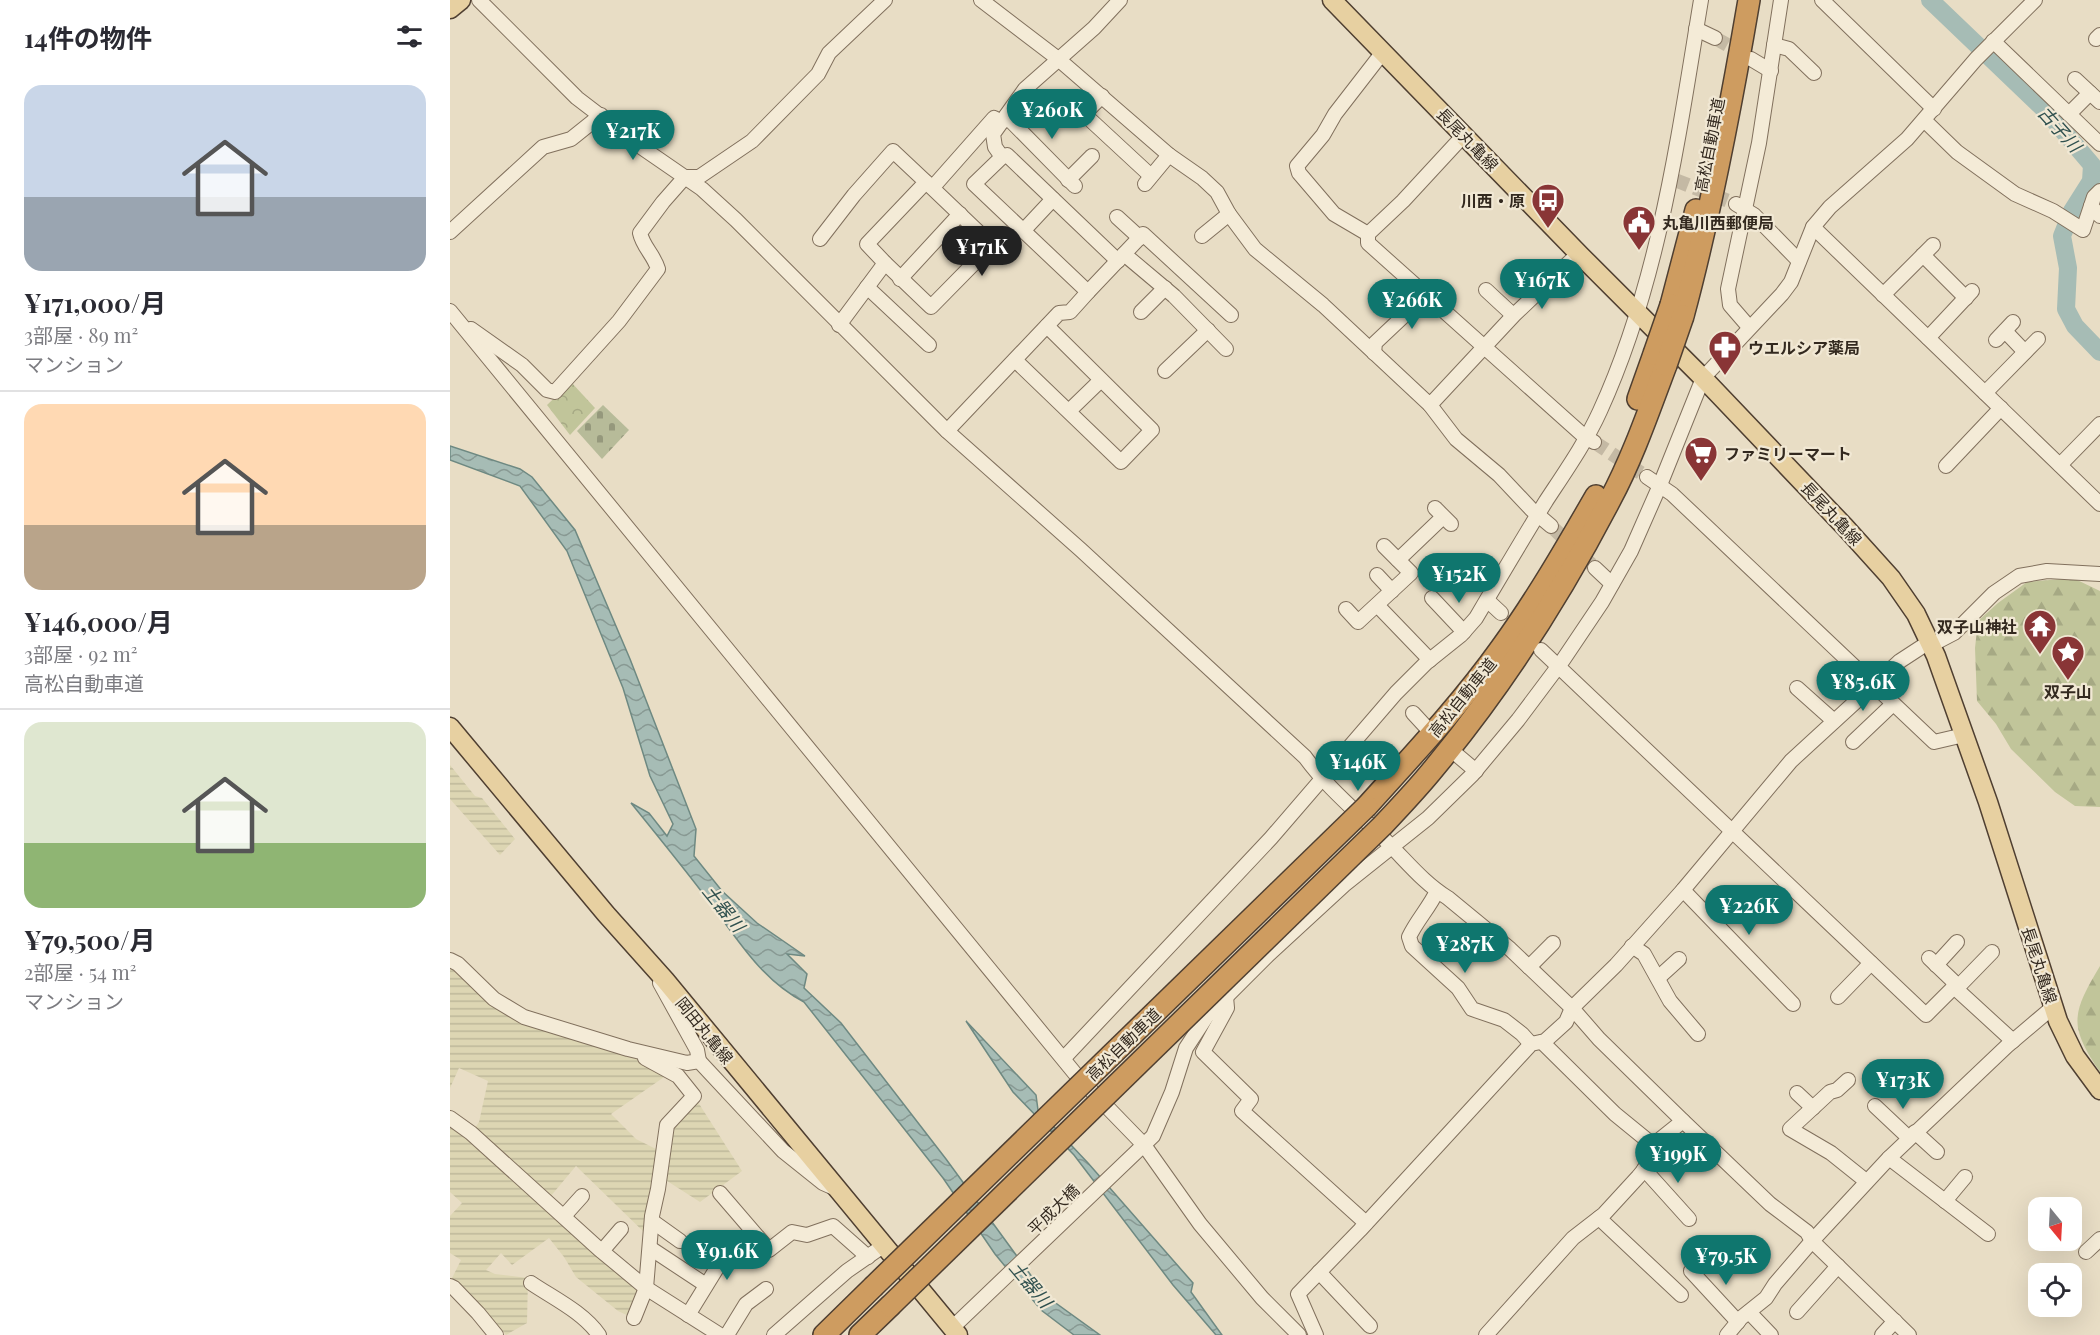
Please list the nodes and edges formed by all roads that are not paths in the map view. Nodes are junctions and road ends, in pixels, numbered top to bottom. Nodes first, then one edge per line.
1 (461, 0) edge
2 (479, 0) edge
3 (885, 0) edge
4 (981, 0) edge
5 (1332, 0) edge
6 (1701, 0) edge
7 (1735, 0) edge
8 (1749, 0) edge
9 (1781, 0) edge
10 (1821, 0) edge
11 (1115, 2) edge
12 (2028, 2) edge
13 (450, 9) edge
14 (1696, 29) junction
15 (1714, 38) tunnel mouth
16 (1992, 42) junction
17 (1774, 45) junction
18 (1383, 52) junction
19 (1057, 58) junction
20 (1751, 58) tunnel mouth
21 (1771, 70) junction
22 (1814, 73) dead end
23 (2075, 79) dead end
24 (1101, 96) junction
25 (2095, 97) edge
26 (1934, 109) junction
27 (2069, 114) junction
28 (602, 115) junction
29 (1004, 119) junction
30 (1924, 120) junction
31 (1464, 135) junction
32 (2100, 144) edge
33 (1168, 155) junction
34 (1092, 156) dead end
35 (1002, 157) junction
36 (685, 177) junction
37 (929, 185) junction
38 (2100, 191) edge
39 (1053, 199) junction
40 (1740, 207) junction
41 (2095, 211) edge
42 (960, 214) junction
43 (1229, 214) junction
44 (1117, 217) dead end
45 (1813, 227) junction
46 (1024, 230) junction
47 (450, 232) edge
48 (1368, 234) junction
49 (1202, 236) dead end
50 (1140, 238) junction
51 (820, 239) dead end
52 (1579, 253) junction
53 (1121, 257) junction
54 (1799, 261) junction
55 (885, 263) junction
56 (900, 279) junction
57 (867, 287) junction
58 (1164, 288) junction
59 (1486, 290) dead end
60 (1088, 292) junction
61 (1426, 295) junction
62 (1883, 295) junction
63 (452, 310) edge
64 (1677, 310) junction
65 (1141, 312) dead end
66 (1638, 313) junction
67 (1231, 315) dead end
68 (1513, 315) junction
69 (840, 325) junction
70 (1047, 326) junction
71 (1749, 327) junction
72 (1208, 330) junction
73 (2005, 331) dead end
74 (1929, 338) junction
75 (2038, 339) dead end
76 (929, 345) dead end
77 (1485, 345) junction
78 (1226, 349) dead end
79 (2025, 352) junction
80 (1374, 353) junction
81 (1660, 359) junction
82 (1015, 360) junction
83 (1165, 371) dead end
84 (1703, 378) junction
85 (1101, 380) junction
86 (1985, 393) junction
87 (1430, 405) junction
88 (2001, 408) junction
89 (1069, 411) junction
90 (2100, 424) edge
91 (947, 431) junction
92 (1590, 439) junction
93 (2060, 465) junction
94 (1946, 466) dead end
95 (1647, 477) tunnel mouth
96 (1660, 485) junction
97 (2100, 504) edge
98 (1538, 515) junction
99 (1443, 516) dead end
100 (1551, 526) tunnel mouth
101 (1384, 546) dead end
102 (1398, 560) junction
103 (1595, 568) tunnel mouth
104 (2100, 574) edge
105 (1377, 575) dead end
106 (1612, 584) junction
107 (1392, 591) junction
108 (1432, 598) dead end
109 (1487, 600) junction
110 (1377, 605) junction
111 (1346, 609) dead end
112 (1501, 613) dead end
113 (1464, 632) junction
114 (1931, 645) junction
115 (1540, 650) dead end
116 (1430, 660) junction
117 (1559, 666) junction
118 (1873, 685) junction
119 (1797, 688) dead end
120 (1893, 704) junction
121 (1413, 713) dead end
122 (1834, 721) junction
123 (1425, 726) dead end
124 (450, 727) edge
125 (1964, 735) junction
126 (1853, 742) dead end
127 (1456, 754) dead end
128 (1476, 771) junction
129 (1322, 779) junction
130 (1733, 832) junction
131 (1391, 846) junction
132 (1683, 890) junction
133 (1437, 891) junction
134 (1956, 942) dead end
135 (1553, 943) dead end
136 (1632, 946) junction
137 (1992, 952) dead end
138 (1679, 959) dead end
139 (450, 960) edge
140 (646, 960) junction
141 (1871, 963) junction
142 (1529, 967) junction
143 (1658, 978) junction
144 (1955, 988) junction
145 (1226, 997) junction
146 (1838, 997) dead end
147 (1793, 1004) dead end
148 (2053, 1007) junction
149 (1572, 1008) junction
150 (1698, 1034) dead end
151 (2013, 1041) junction
152 (1537, 1043) junction
153 (628, 1049) junction
154 (1064, 1058) junction
155 (699, 1061) junction
156 (1848, 1080) dead end
157 (2100, 1090) edge
158 (1797, 1093) dead end
159 (1875, 1106) dead end
160 (1813, 1108) junction
161 (450, 1118) edge
162 (1683, 1121) junction
163 (1912, 1135) junction
164 (1653, 1144) junction
165 (1141, 1148) junction
166 (1936, 1152) dead end
167 (1889, 1158) junction
168 (1644, 1169) junction
169 (1965, 1177) dead end
170 (1866, 1181) junction
171 (837, 1189) junction
172 (720, 1193) dead end
173 (582, 1196) dead end
174 (1945, 1201) junction
175 (564, 1216) junction
176 (1599, 1218) junction
177 (1689, 1219) dead end
178 (652, 1221) junction
179 (1366, 1223) junction
180 (621, 1229) dead end
181 (1988, 1234) dead end
182 (2100, 1239) edge
183 (680, 1241) dead end
184 (1812, 1241) junction
185 (884, 1246) junction
186 (650, 1248) junction
187 (602, 1251) junction
188 (2086, 1251) dead end
189 (708, 1254) dead end
190 (868, 1257) junction
191 (1838, 1266) junction
192 (1691, 1271) dead end
193 (1319, 1272) junction
194 (531, 1283) dead end
195 (706, 1285) junction
196 (450, 1286) edge
197 (646, 1288) junction
198 (766, 1288) dead end
199 (1681, 1295) dead end
200 (1749, 1312) junction
201 (1797, 1312) dead end
202 (688, 1315) junction
203 (634, 1318) dead end
204 (1738, 1322) junction
205 (1895, 1322) junction
206 (1371, 1326) dead end
207 (952, 1333) edge
208 (496, 1335) edge
209 (599, 1335) edge
210 (720, 1335) edge
211 (727, 1335) edge
212 (774, 1335) edge
213 (824, 1335) edge
214 (860, 1335) edge
215 (1299, 1335) edge
216 (1316, 1335) edge
217 (1486, 1335) edge
218 (1727, 1335) edge
219 (1771, 1335) edge
220 (1882, 1335) edge
221 (1909, 1335) edge

1 - 13 main road
2 - 28 street
3 - 36 street
4 - 19 street
5 - 18 main road, 長尾丸亀線
6 - 14 street
7 - 64 highway, 高松自動車道
8 - 64 highway, 高松自動車道
9 - 17 street
10 - 26 street
11 - 19 street
12 - 16 street
14 - 15 street
14 - 66 street
16 - 26 street
16 - 27 street
17 - 21 street
17 - 22 street
18 - 31 main road, 長尾丸亀線
18 - 48 street
19 - 24 street
19 - 29 street
20 - 21 street
21 - 40 street
23 - 25 street
24 - 33 street
24 - 33 street
25 - 27 street
26 - 30 street
27 - 32 street
28 - 36 street
28 - 47 street
29 - 34 street
29 - 35 street
29 - 37 street
30 - 41 street
30 - 45 street
31 - 48 street
31 - 52 main road, 長尾丸亀線
33 - 43 street
35 - 39 street
35 - 46 street
36 - 63 street
36 - 69 street
37 - 42 street
37 - 51 street
37 - 55 street
38 - 41 street
39 - 46 street
39 - 53 street
40 - 54 street
40 - 71 street
42 - 56 street
42 - 56 street
43 - 49 street
43 - 80 street
44 - 50 street
45 - 54 street
45 - 62 street
46 - 60 street
48 - 61 street
50 - 53 street
50 - 67 street
52 - 66 main road, 長尾丸亀線
52 - 68 street
53 - 58 street
53 - 60 street
54 - 71 street
55 - 56 street
55 - 57 street
57 - 69 street
57 - 76 street
58 - 65 street
58 - 72 street
59 - 68 street
60 - 70 street
61 - 77 street
61 - 80 street
62 - 74 street
62 - 74 street
63 - 154 street
64 - 81 highway, 高松自動車道, bridge
66 - 84 main road, 長尾丸亀線
66 - 92 street
68 - 77 street
69 - 91 street
70 - 82 street
70 - 85 street
71 - 84 street
72 - 78 street
72 - 83 street
73 - 79 street
74 - 86 street
75 - 79 street
77 - 87 street
77 - 92 street
79 - 86 street
80 - 87 street
81 - 213 highway, 高松自動車道, bridge
81 - 214 highway, 高松自動車道, bridge
82 - 89 street
82 - 91 street
84 - 96 street, 平成大橋
84 - 114 main road, 長尾丸亀線
85 - 89 street
85 - 89 street
86 - 88 street
87 - 98 street
88 - 93 street
88 - 94 street
90 - 93 street
91 - 129 street
92 - 98 street
93 - 97 street
95 - 96 street
96 - 106 street, 平成大橋
96 - 118 street
98 - 100 street
98 - 109 street
99 - 102 street
101 - 102 street
102 - 107 street
103 - 106 street
104 - 114 street
105 - 107 street
106 - 117 street, 平成大橋
107 - 110 street
108 - 113 street
109 - 112 street
109 - 113 street
110 - 111 street
110 - 116 street
113 - 116 street
114 - 118 street
114 - 125 main road, 長尾丸亀線
115 - 117 street
116 - 129 street
117 - 128 street, 平成大橋
117 - 130 street
118 - 120 street
118 - 122 street
119 - 122 street
120 - 125 street
120 - 126 street
121 - 123 street
122 - 130 street
124 - 140 main road, 岡田丸亀線
125 - 148 main road, 長尾丸亀線
127 - 128 street
128 - 131 street, 平成大橋
129 - 131 street
129 - 154 street
130 - 132 street
130 - 141 street
131 - 133 street
131 - 145 street, 平成大橋
132 - 136 street
132 - 147 street
133 - 142 street
133 - 152 street
134 - 144 street
135 - 142 street
136 - 143 street
136 - 149 street
137 - 144 street
138 - 143 street
139 - 153 street
140 - 155 street
140 - 171 main road, 岡田丸亀線
141 - 144 street
141 - 146 street
142 - 149 street
143 - 150 street
144 - 151 street
145 - 165 street, 平成大橋
145 - 179 street
148 - 151 street
148 - 157 main road, 長尾丸亀線
149 - 152 street
149 - 162 street
151 - 163 street
152 - 164 street
152 - 179 street
153 - 155 street
153 - 178 street
154 - 165 street
155 - 171 street
156 - 160 street
158 - 160 street
159 - 163 street
160 - 170 street
161 - 175 street
162 - 164 street
162 - 184 street
163 - 166 street
163 - 167 street
164 - 168 street
165 - 207 street, 平成大橋
165 - 215 street
167 - 170 street
167 - 174 street
168 - 176 street
168 - 177 street
169 - 174 street
170 - 184 street
171 - 185 main road, 岡田丸亀線
172 - 190 street
173 - 175 street
174 - 181 street
175 - 187 street
176 - 199 street
176 - 217 street
178 - 183 street
178 - 186 street
179 - 193 street
180 - 187 street
182 - 188 street
184 - 191 street
184 - 200 street
185 - 190 street
185 - 207 main road, 岡田丸亀線
186 - 195 street
186 - 197 street
187 - 197 street
189 - 195 street
190 - 212 street
191 - 201 street
191 - 205 street
192 - 204 street
193 - 206 street
193 - 216 street
194 - 209 street
195 - 202 street
196 - 208 street
197 - 202 street
197 - 203 street
198 - 211 street
200 - 204 street
200 - 219 street
202 - 210 street
204 - 218 street
205 - 220 street
205 - 221 street

